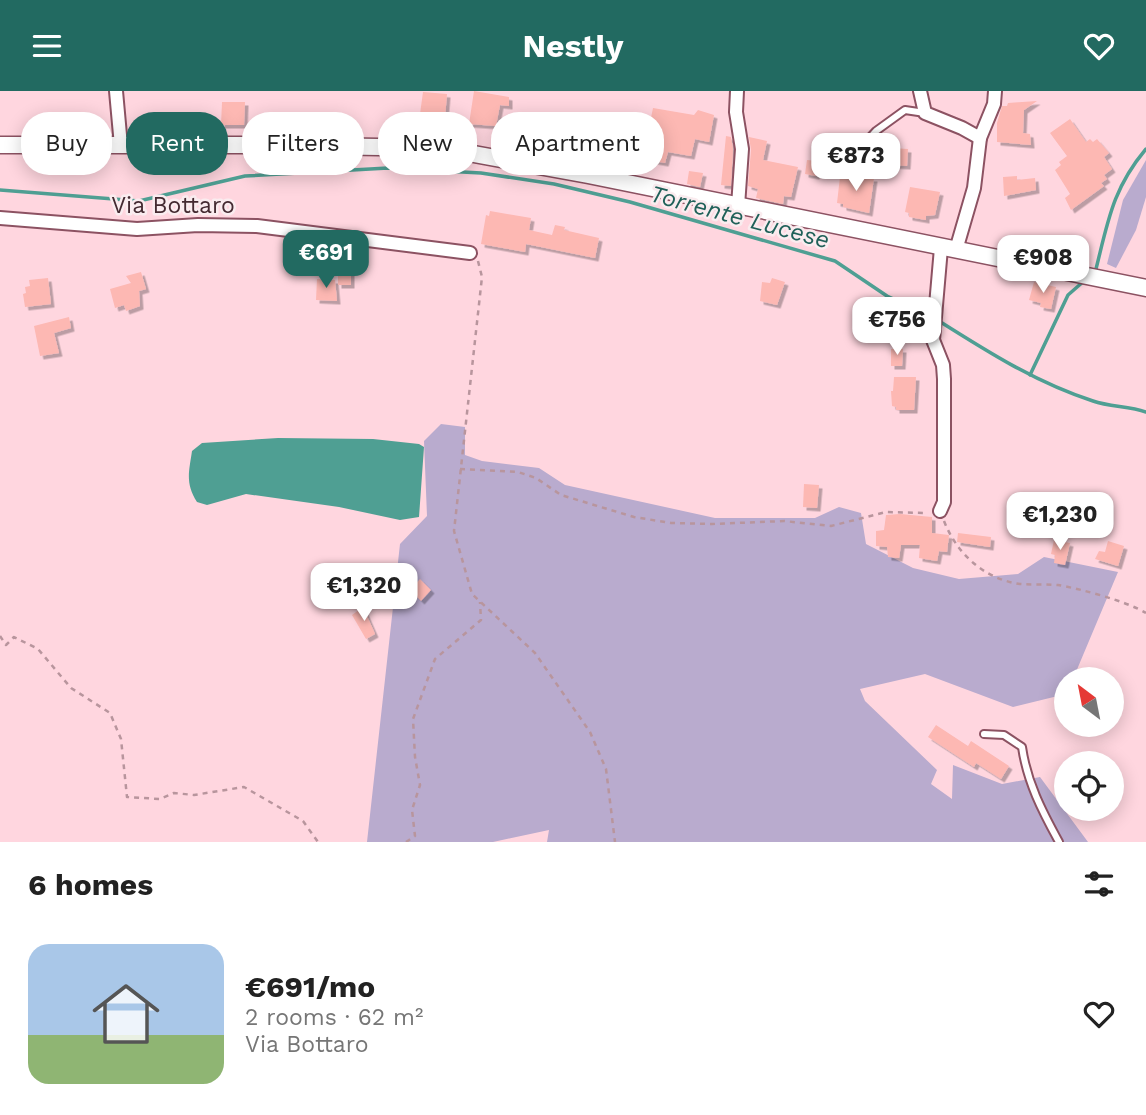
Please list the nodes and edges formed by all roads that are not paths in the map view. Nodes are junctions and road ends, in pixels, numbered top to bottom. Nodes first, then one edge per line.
1 (116, 91) edge
2 (737, 91) edge
3 (920, 91) edge
4 (995, 91) edge
5 (925, 113) junction
6 (980, 138) junction
7 (864, 144) dead end
8 (0, 145) edge
9 (121, 146) junction
10 (738, 206) junction
11 (0, 218) edge
12 (948, 249) junction
13 (470, 253) road end
14 (1146, 288) edge
15 (940, 511) road end
16 (984, 734) dead end
17 (1059, 842) edge

1 - 9 street
2 - 10 street
3 - 5 street
4 - 6 street
5 - 6 street
5 - 7 lane
6 - 12 street
8 - 9 main road
9 - 10 main road
10 - 12 main road
11 - 13 street, Via Bottaro
12 - 14 main road
12 - 15 street
16 - 17 lane

